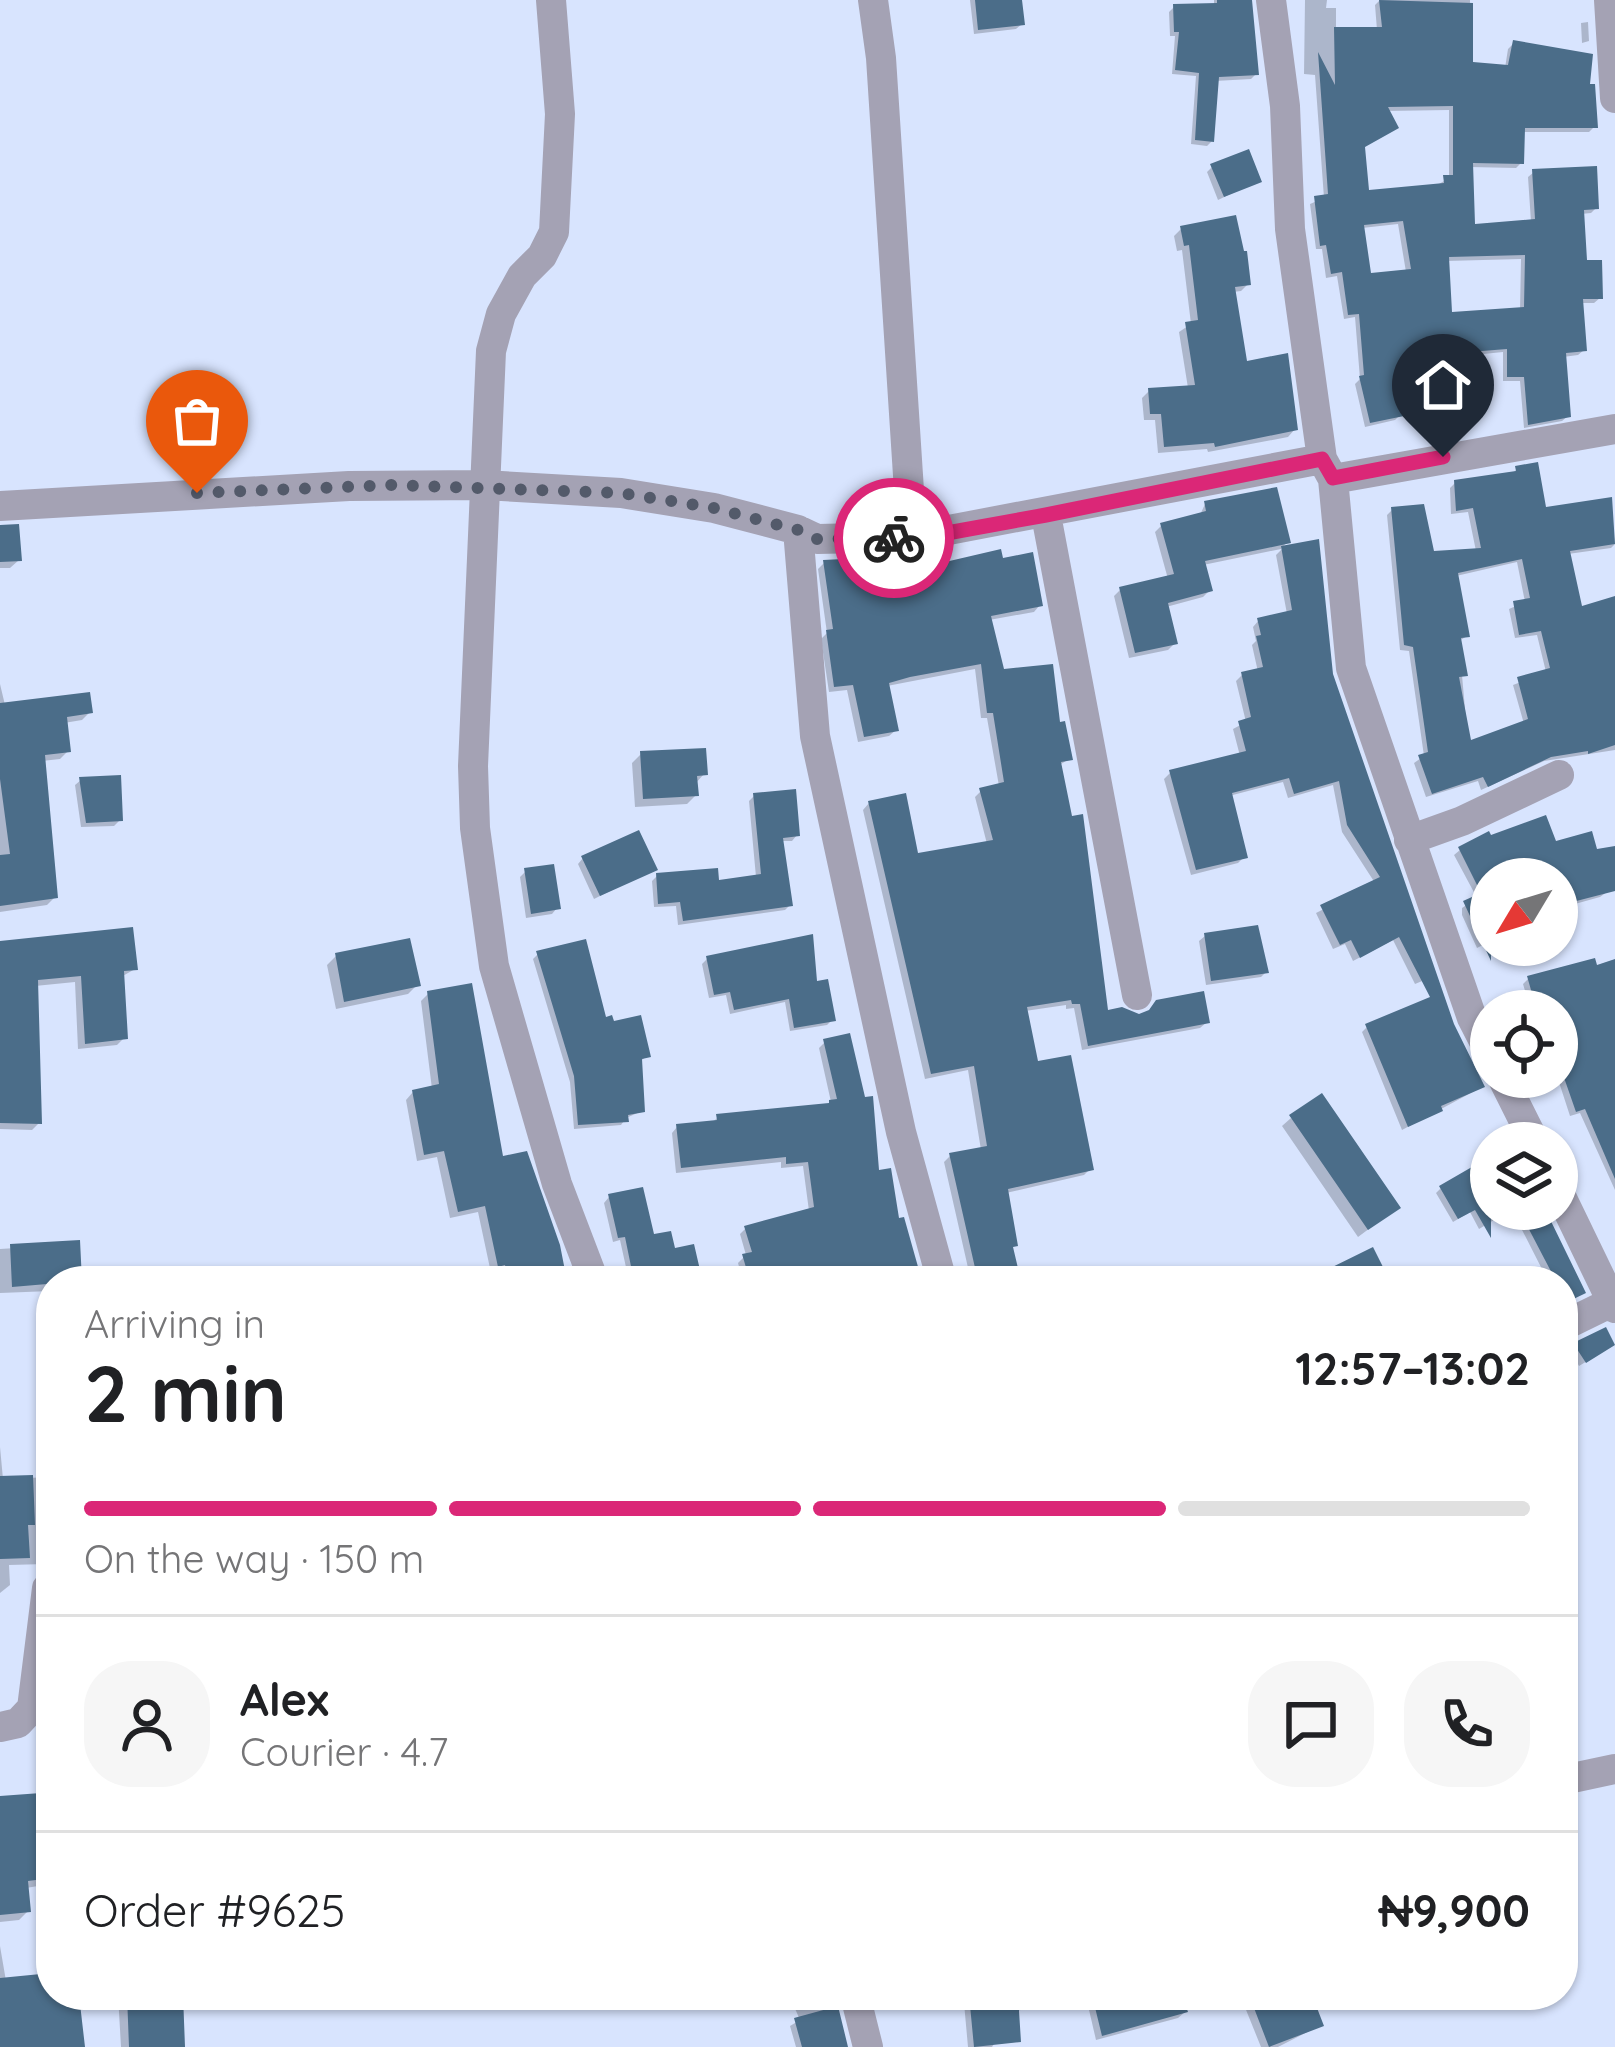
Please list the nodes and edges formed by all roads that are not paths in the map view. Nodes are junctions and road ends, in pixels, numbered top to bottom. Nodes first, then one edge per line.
1 (551, 0) edge
2 (873, 0) edge
3 (1271, 0) edge
4 (1610, 0) edge
5 (1615, 98) edge
6 (1615, 429) edge
7 (1327, 469) junction
8 (484, 485) junction
9 (0, 506) edge
10 (1046, 515) junction
11 (798, 530) junction
12 (912, 537) junction
13 (1559, 775) dead end
14 (1409, 840) junction
15 (1137, 994) dead end
16 (1470, 1012) edge
17 (1577, 1230) edge
18 (588, 1266) edge
19 (938, 1266) edge
20 (1614, 1305) edge
21 (1578, 1320) edge
22 (36, 1676) edge
23 (0, 1727) edge
24 (1615, 1769) edge
25 (1578, 1777) edge
26 (859, 2010) edge
27 (868, 2047) edge

1 - 8 street
2 - 12 street
3 - 7 street
4 - 5 street
6 - 7 street
7 - 10 street
7 - 14 street
8 - 9 street
8 - 11 street
8 - 18 street
10 - 12 street
10 - 15 street
11 - 12 street
11 - 19 street
13 - 14 street
14 - 16 street
17 - 20 street
20 - 21 street
22 - 23 street
24 - 25 street
26 - 27 street

